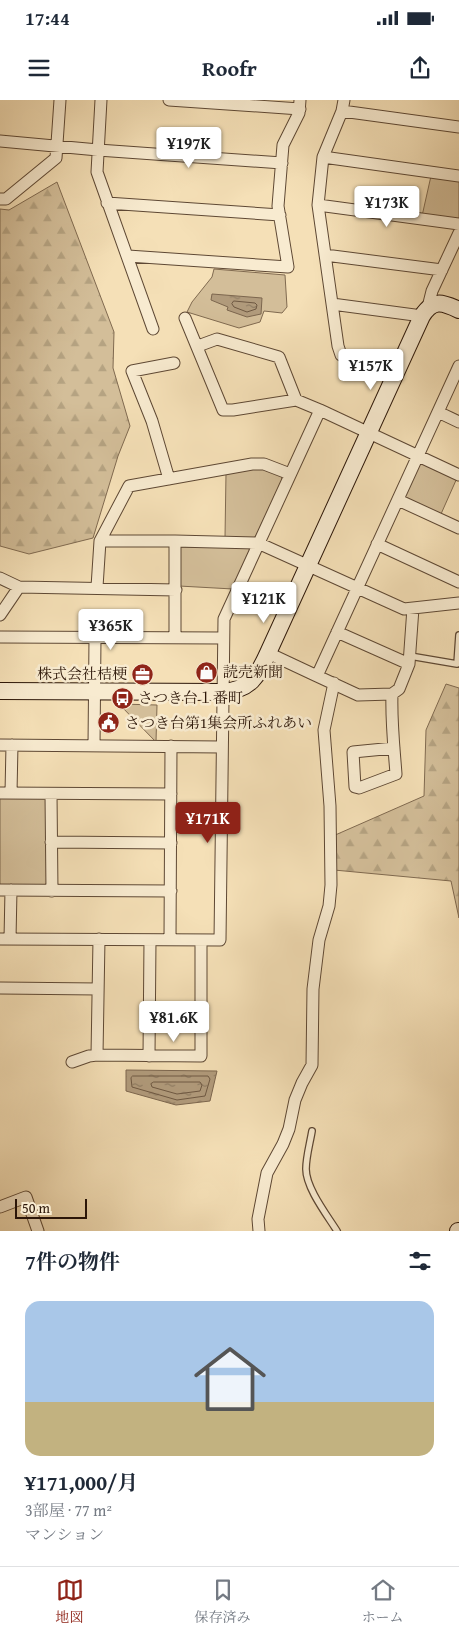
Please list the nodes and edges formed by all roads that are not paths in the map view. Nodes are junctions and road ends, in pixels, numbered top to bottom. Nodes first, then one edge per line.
1 (60, 100) edge
2 (101, 100) edge
3 (169, 100) edge
4 (300, 105) edge
5 (343, 106) edge
6 (459, 127) edge
7 (0, 142) edge
8 (57, 145) junction
9 (98, 150) junction
10 (323, 157) junction
11 (282, 163) junction
12 (459, 176) edge
13 (0, 199) edge
14 (107, 203) junction
15 (318, 205) junction
16 (280, 215) junction
17 (459, 224) edge
18 (459, 233) edge
19 (455, 251) edge
20 (325, 255) junction
21 (128, 256) junction
22 (442, 270) junction
23 (332, 304) junction
24 (459, 310) edge
25 (425, 312) junction
26 (185, 318) dead end
27 (153, 329) dead end
28 (198, 346) junction
29 (174, 363) dead end
30 (401, 363) junction
31 (459, 368) edge
32 (296, 400) junction
33 (320, 410) junction
34 (438, 412) junction
35 (459, 422) edge
36 (369, 433) junction
37 (418, 456) junction
38 (290, 474) junction
39 (459, 475) edge
40 (169, 479) junction
41 (398, 500) junction
42 (459, 528) edge
43 (100, 541) junction
44 (175, 541) junction
45 (258, 543) junction
46 (378, 544) junction
47 (308, 565) junction
48 (0, 578) edge
49 (459, 582) edge
50 (19, 587) junction
51 (98, 588) junction
52 (357, 588) junction
53 (176, 590) junction
54 (459, 603) edge
55 (413, 608) junction
56 (0, 615) edge
57 (337, 632) junction
58 (459, 635) edge
59 (0, 637) edge
60 (95, 638) junction
61 (175, 638) junction
62 (222, 638) junction
63 (268, 653) junction
64 (409, 660) junction
65 (317, 676) junction
66 (334, 683) junction
67 (0, 690) edge
68 (95, 691) junction
69 (222, 692) junction
70 (392, 694) junction
71 (6, 745) edge
72 (94, 746) junction
73 (171, 746) junction
74 (221, 747) junction
75 (394, 748) junction
76 (6, 793) edge
77 (51, 794) junction
78 (171, 794) junction
79 (51, 842) junction
80 (171, 843) junction
81 (5, 890) edge
82 (52, 890) junction
83 (171, 891) junction
84 (5, 939) edge
85 (99, 939) junction
86 (150, 940) junction
87 (170, 940) junction
88 (201, 941) junction
89 (0, 988) edge
90 (98, 989) junction
91 (98, 1055) junction
92 (149, 1056) junction
93 (72, 1062) dead end
94 (312, 1131) dead end
95 (0, 1207) edge
96 (38, 1231) edge
97 (259, 1231) edge
98 (337, 1231) edge

1 - 8 street
2 - 9 street
3 - 4 street
4 - 11 street
5 - 6 street
5 - 10 street
7 - 8 street
8 - 9 street
8 - 13 street
9 - 11 street
9 - 14 street
10 - 12 street
10 - 15 street
11 - 16 street
14 - 16 street
14 - 21 street
15 - 17 street
15 - 20 street
16 - 21 street
18 - 19 street
19 - 22 street
20 - 22 street
20 - 23 street
21 - 27 street
22 - 25 street
23 - 25 street
23 - 30 street
24 - 25 street
25 - 30 street
26 - 28 street
28 - 32 street
28 - 32 street
29 - 40 street
30 - 36 street
31 - 34 street
32 - 33 street
33 - 36 street
33 - 38 street
34 - 35 street
34 - 37 street
36 - 37 street
36 - 47 street
37 - 39 street
37 - 41 street
38 - 40 street
38 - 45 street
40 - 43 street
41 - 42 street
41 - 46 street
43 - 44 street
43 - 51 street
44 - 45 street
44 - 53 street
45 - 47 street
45 - 62 street
46 - 49 street
46 - 52 street
47 - 52 street
47 - 63 street
48 - 50 street
50 - 51 street
50 - 56 street
51 - 53 street
52 - 55 street
52 - 57 street
53 - 61 street
54 - 55 street
55 - 64 street
57 - 64 street
57 - 65 street
58 - 64 lane
59 - 60 street
60 - 61 street
60 - 68 street
61 - 62 street
62 - 69 street
63 - 65 street
63 - 69 street
64 - 70 street
65 - 66 street
66 - 70 street
66 - 97 street
67 - 68 street
68 - 69 street
68 - 72 street
69 - 74 street
70 - 75 street
71 - 72 street
71 - 76 street
72 - 73 street
73 - 74 street
73 - 78 street
74 - 88 street
75 - 75 street
76 - 77 street
77 - 78 street
77 - 79 street
78 - 80 street
79 - 80 street
79 - 82 street
80 - 83 street
81 - 82 street
81 - 84 street
82 - 83 street
83 - 87 street
84 - 85 street
85 - 86 street
85 - 90 street
86 - 87 street
86 - 92 street
87 - 88 street
88 - 92 street
89 - 90 street
90 - 91 street
91 - 92 street
91 - 93 street
94 - 98 lane
95 - 96 street

